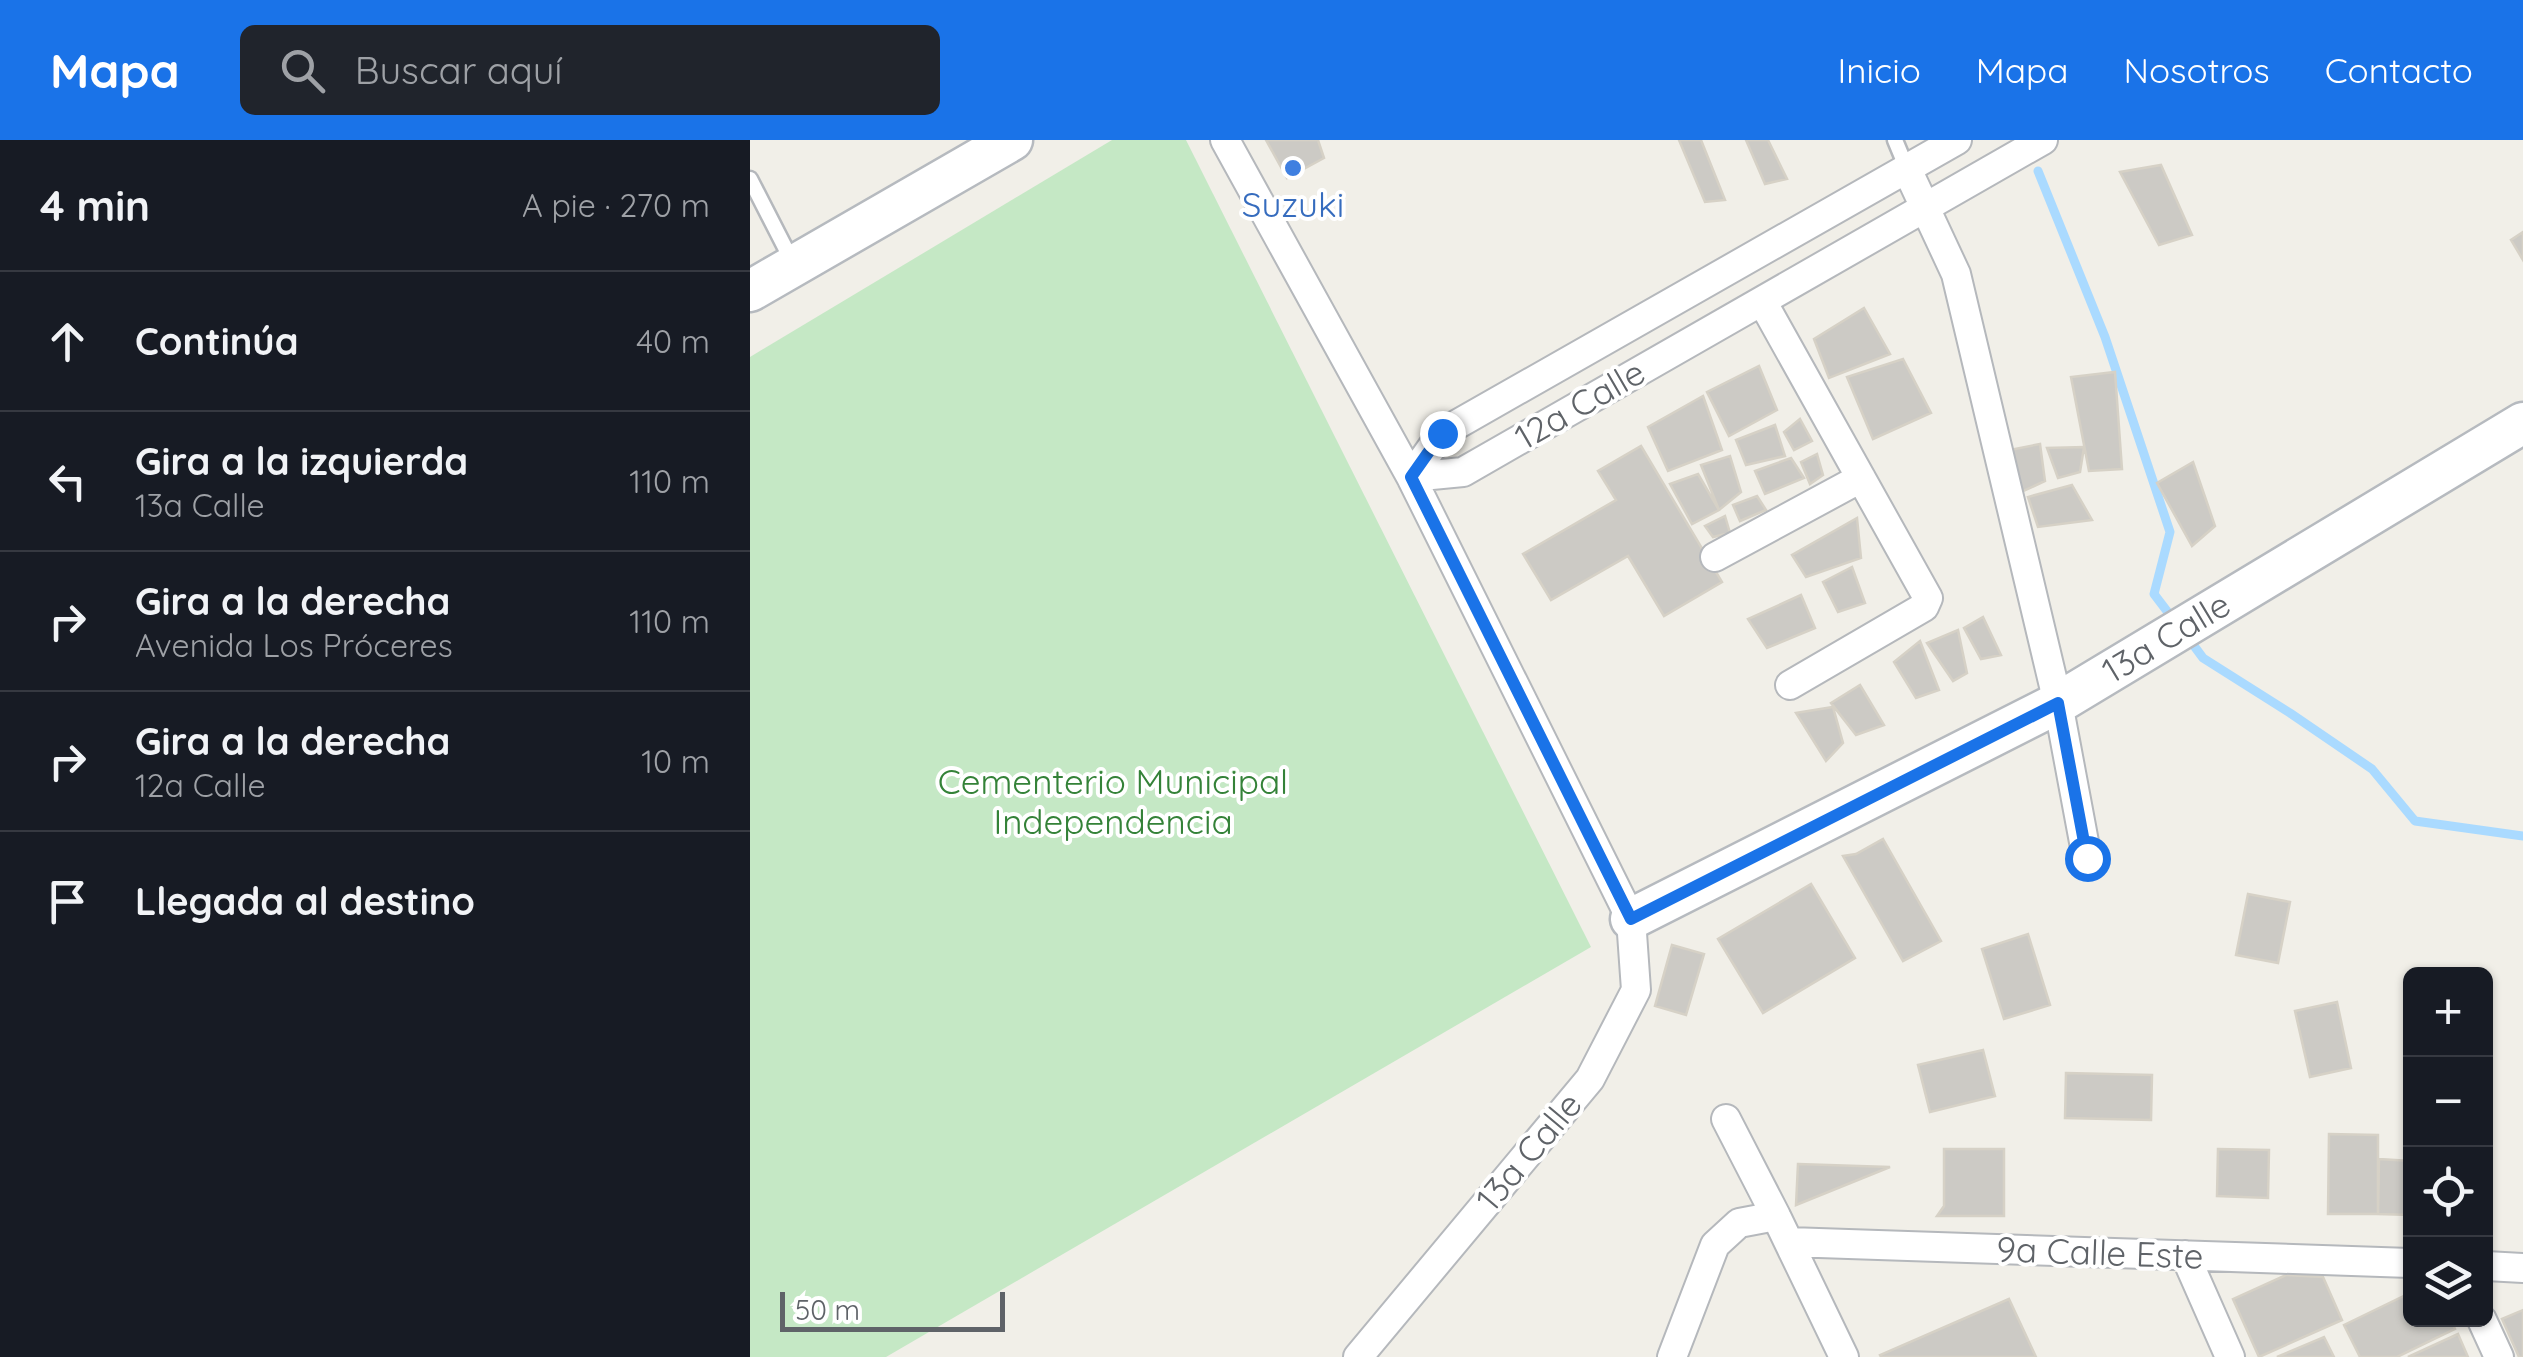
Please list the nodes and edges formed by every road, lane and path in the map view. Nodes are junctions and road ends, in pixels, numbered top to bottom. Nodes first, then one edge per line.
1 (1012, 140) edge
2 (1226, 140) edge
3 (1894, 140) edge
4 (1958, 140) edge
5 (2043, 140) edge
6 (1907, 168) junction
7 (750, 179) edge
8 (1926, 207) junction
9 (795, 266) junction
10 (750, 291) edge
11 (1762, 301) junction
12 (2523, 424) edge
13 (1411, 477) junction
14 (1861, 478) junction
15 (1714, 557) dead end
16 (1790, 685) dead end
17 (2058, 703) junction
18 (2087, 858) dead end
19 (1631, 919) junction
20 (1726, 1119) dead end
21 (1776, 1216) junction
22 (1789, 1242) junction
23 (2185, 1255) junction
24 (2403, 1263) edge
25 (2493, 1266) edge
26 (2523, 1268) edge
27 (2485, 1327) edge
28 (1358, 1357) edge
29 (1672, 1357) edge
30 (1844, 1357) edge
31 (2230, 1357) edge
32 (2499, 1357) edge

1 - 9 street
2 - 13 street
3 - 6 lane
4 - 6 street, 12a Calle
5 - 8 street, 12a Calle
6 - 8 street
6 - 13 street, 12a Calle
7 - 9 lane
8 - 11 street, 12a Calle
8 - 17 street
9 - 10 street
11 - 13 street, 12a Calle
11 - 14 street
12 - 17 street, 13a Calle
13 - 19 street
14 - 15 street
14 - 16 street
17 - 18 street
17 - 19 street, 13a Calle
19 - 28 street, 13a Calle
20 - 21 street
21 - 22 street
21 - 29 street
22 - 23 street, 9a Calle Este
22 - 30 street
23 - 24 street, 9a Calle Este
23 - 31 street
25 - 26 street
27 - 32 street

